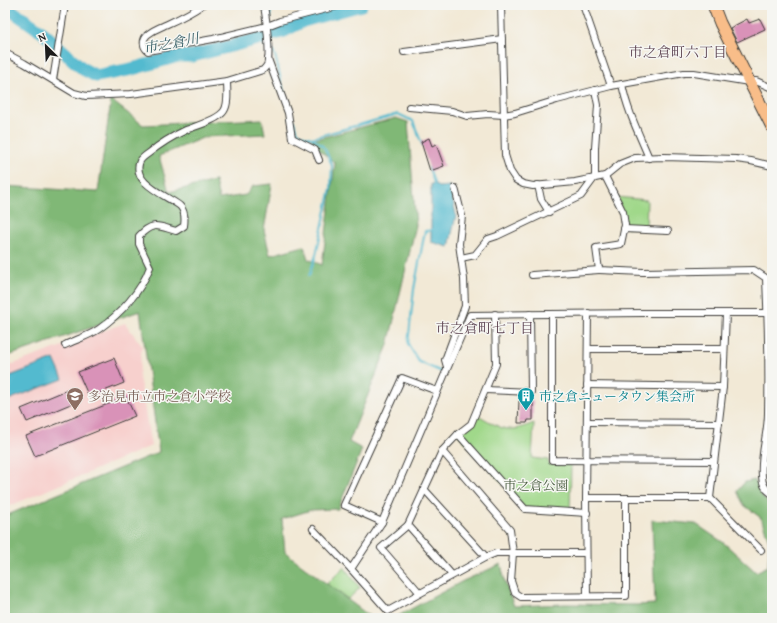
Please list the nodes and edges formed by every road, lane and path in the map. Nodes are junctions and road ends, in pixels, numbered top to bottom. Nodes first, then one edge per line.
1 (65, 5) edge
2 (202, 5) edge
3 (264, 5) edge
4 (342, 5) edge
5 (501, 5) edge
6 (583, 5) edge
7 (713, 5) edge
8 (267, 26) junction
9 (502, 39) junction
10 (404, 52) dead end
11 (5, 53) edge
12 (268, 59) junction
13 (53, 80) junction
14 (227, 81) junction
15 (749, 82) junction
16 (622, 84) junction
17 (611, 86) junction
18 (772, 88) edge
19 (594, 90) junction
20 (409, 107) dead end
21 (504, 115) junction
22 (772, 127) edge
23 (650, 158) junction
24 (319, 160) dead end
25 (772, 166) edge
26 (605, 176) junction
27 (595, 177) junction
28 (538, 185) junction
29 (455, 188) dead end
30 (549, 212) junction
31 (624, 229) junction
32 (668, 231) dead end
33 (461, 258) junction
34 (599, 270) junction
35 (532, 275) dead end
36 (726, 313) junction
37 (767, 313) junction
38 (495, 314) junction
39 (530, 314) junction
40 (552, 314) junction
41 (588, 314) junction
42 (65, 346) dead end
43 (588, 349) junction
44 (724, 349) junction
45 (447, 367) junction
46 (587, 385) junction
47 (723, 386) junction
48 (486, 390) junction
49 (437, 391) junction
50 (587, 422) junction
51 (719, 423) junction
52 (458, 434) junction
53 (442, 451) junction
54 (586, 461) junction
55 (714, 461) junction
56 (424, 489) junction
57 (772, 494) edge
58 (586, 498) junction
59 (710, 498) junction
60 (626, 499) junction
61 (586, 513) junction
62 (382, 522) junction
63 (408, 524) junction
64 (313, 529) dead end
65 (761, 550) dead end
66 (513, 553) junction
67 (586, 553) junction
68 (486, 557) junction
69 (351, 569) junction
70 (452, 576) junction
71 (420, 592) junction
72 (587, 596) junction

1 - 13 street
2 - 8 street
3 - 8 street
4 - 8 street
5 - 9 street
6 - 17 street
7 - 15 highway
8 - 12 street
9 - 10 street
9 - 21 street
11 - 13 street
12 - 14 street
12 - 24 street
13 - 14 street
14 - 42 street
15 - 16 street
15 - 18 street
15 - 22 highway
16 - 17 street
16 - 23 street
17 - 19 street
19 - 21 street
19 - 27 street
20 - 21 street
21 - 28 street
23 - 25 street
23 - 26 street
26 - 27 street
26 - 31 street
27 - 28 street
27 - 30 street
28 - 30 street
29 - 33 street
30 - 33 street
31 - 32 street
31 - 34 street
33 - 45 street
34 - 35 street
34 - 37 street
36 - 37 street
36 - 41 street
36 - 44 street
37 - 57 street
38 - 39 street
38 - 45 street
38 - 48 street
39 - 40 street
39 - 48 street
40 - 41 street
40 - 54 street
41 - 43 street
43 - 44 street
43 - 46 street
44 - 47 street
45 - 49 street
46 - 47 street
46 - 50 street
47 - 51 street
48 - 52 street
49 - 62 street
49 - 62 street
50 - 51 street
50 - 54 street
51 - 55 street
52 - 53 street
52 - 61 street
53 - 56 street
53 - 66 street
54 - 55 street
54 - 58 street
55 - 59 street
56 - 63 street
56 - 68 street
58 - 60 street
58 - 61 street
59 - 60 street
59 - 65 street
60 - 72 street
61 - 67 street
62 - 69 street
63 - 70 street
63 - 71 street
64 - 69 street
66 - 67 street
66 - 68 street
66 - 72 street
67 - 72 street
68 - 70 street
69 - 71 street
70 - 71 street

